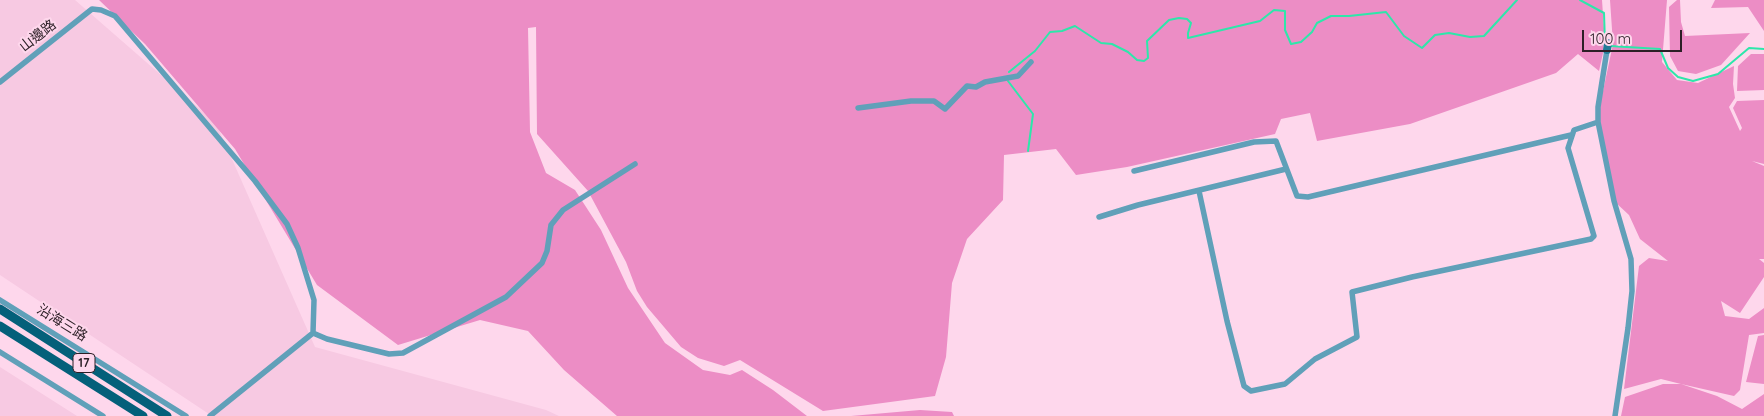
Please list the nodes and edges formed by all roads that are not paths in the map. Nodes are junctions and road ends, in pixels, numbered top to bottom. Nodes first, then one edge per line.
1 (1608, 47) dead end
2 (1031, 62) dead end
3 (0, 82) edge
4 (858, 108) dead end
5 (1598, 122) junction
6 (1571, 136) junction
7 (635, 164) dead end
8 (1286, 169) junction
9 (1134, 171) dead end
10 (1199, 191) junction
11 (1099, 217) dead end
12 (0, 300) edge
13 (0, 309) edge
14 (0, 326) edge
15 (313, 333) junction
16 (0, 352) edge
17 (103, 416) edge
18 (143, 416) edge
19 (167, 416) edge
20 (186, 416) edge
21 (210, 416) edge
22 (1615, 416) edge

1 - 5 street
2 - 4 street
3 - 15 street, 山邊路
5 - 6 street
5 - 22 street
6 - 8 street
6 - 10 street
7 - 15 street
8 - 9 street
8 - 10 street
10 - 11 street
12 - 20 street, 沿海三路
13 - 19 main road, 沿海三路 / 17
14 - 18 main road, 17
15 - 21 street
16 - 17 street

